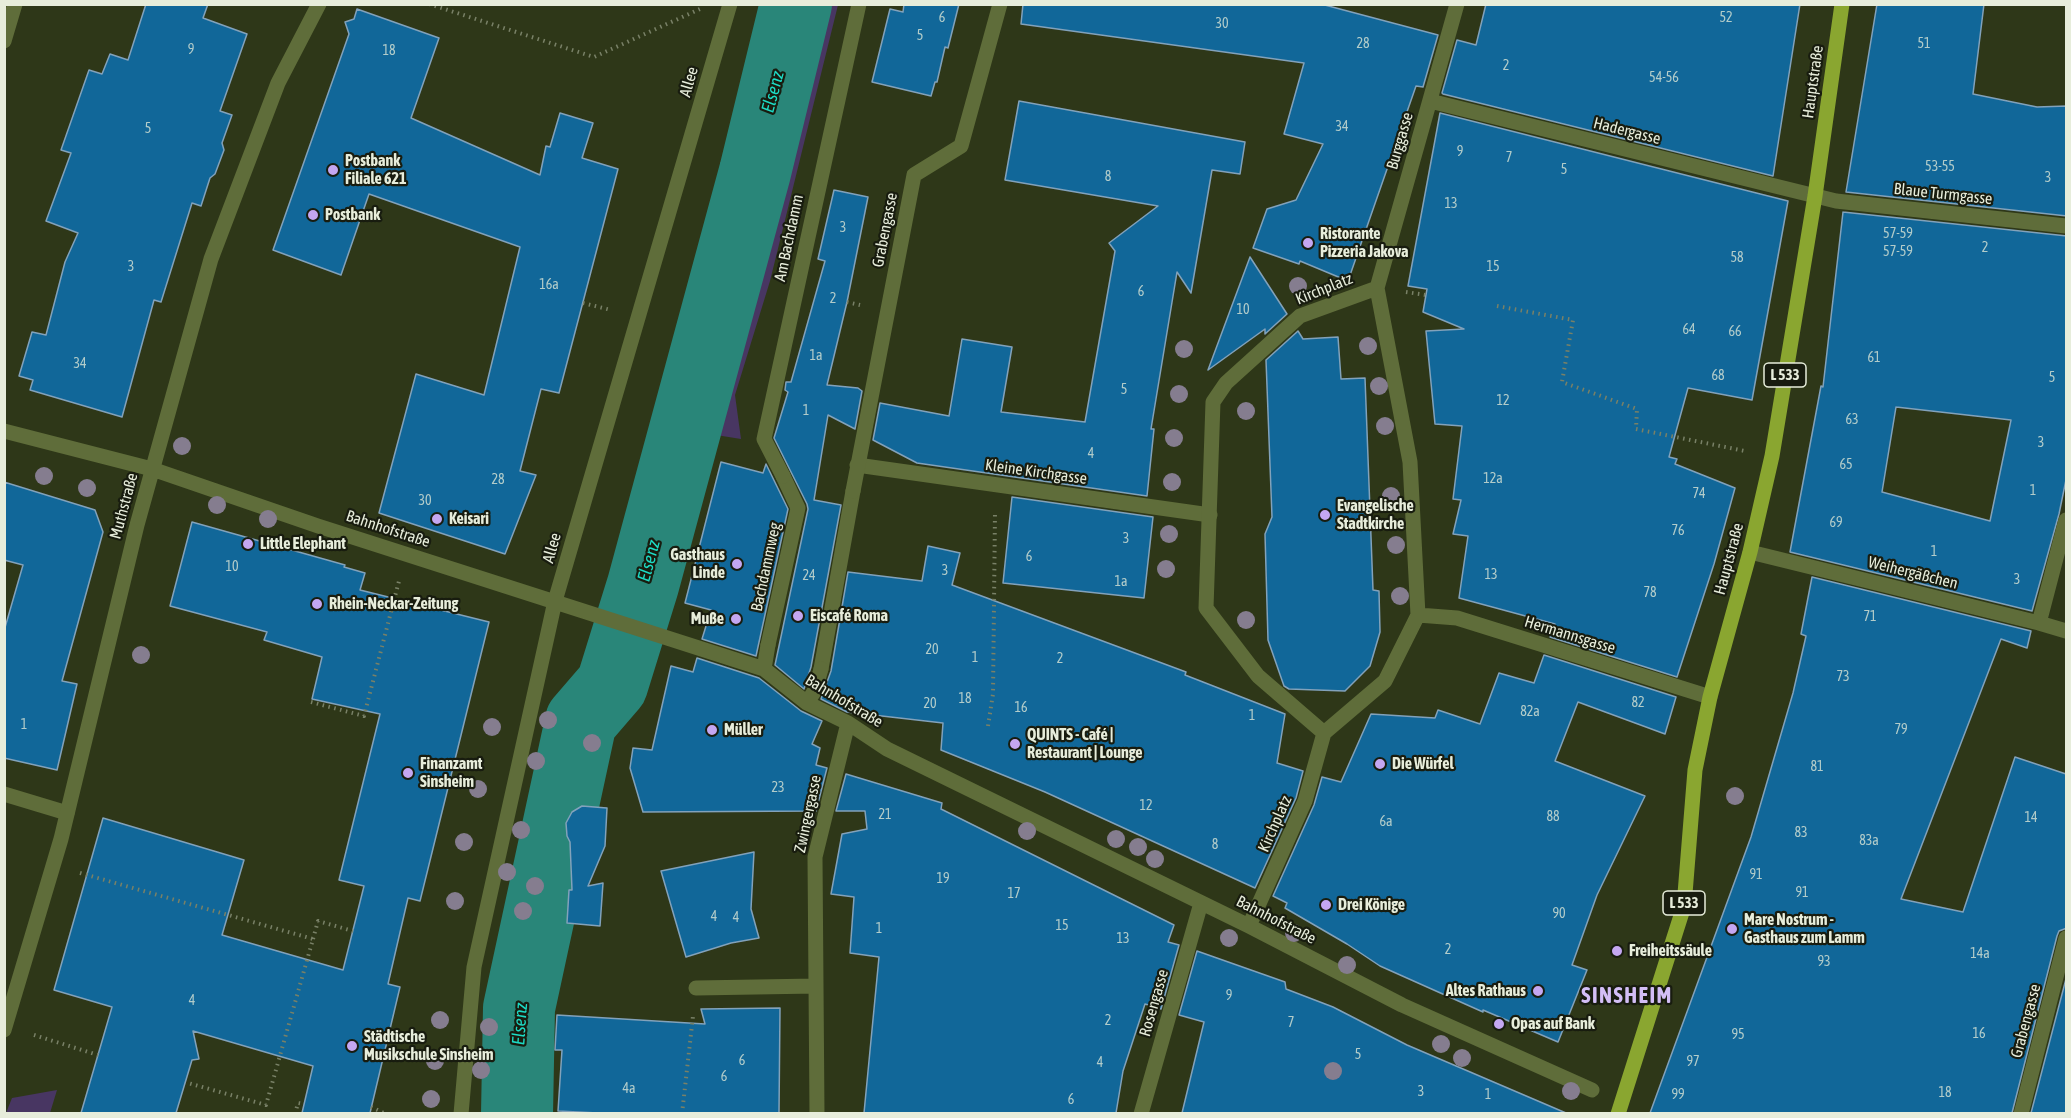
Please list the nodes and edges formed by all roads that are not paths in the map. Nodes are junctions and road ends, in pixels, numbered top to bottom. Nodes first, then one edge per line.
1 (15, 4) edge
2 (319, 4) edge
3 (859, 4) edge
4 (1000, 4) edge
5 (1457, 4) edge
6 (1842, 4) edge
7 (730, 5) edge
8 (4, 41) edge
9 (1430, 101) junction
10 (1815, 196) junction
11 (2067, 226) edge
12 (1377, 288) junction
13 (4, 431) edge
14 (857, 465) junction
15 (152, 469) junction
16 (783, 476) joint
17 (1210, 515) junction
18 (2067, 520) edge
19 (1750, 552) junction
20 (555, 601) junction
21 (1418, 615) junction
22 (2039, 623) junction
23 (2067, 632) edge
24 (764, 669) junction
25 (1710, 697) junction
26 (807, 703) junction
27 (848, 723) junction
28 (1324, 733) junction
29 (4, 794) edge
30 (67, 813) junction
31 (1201, 903) junction
32 (1249, 926) junction
33 (2067, 938) edge
34 (816, 986) junction
35 (696, 988) road end
36 (4, 1030) edge
37 (1593, 1090) dead end
38 (461, 1113) edge
39 (817, 1113) edge
40 (1141, 1113) edge
41 (1618, 1113) edge
42 (2021, 1113) edge

1 - 8 street
2 - 15 street, Muthstraße
3 - 16 street, Am Bachdamm
4 - 14 street, Grabengasse
5 - 9 street, Burggasse
6 - 10 main road, Hauptstraße / L 533
7 - 20 street, Allee
9 - 10 street, Hadergasse
9 - 12 street, Burggasse
10 - 11 street, Blaue Turmgasse
10 - 19 main road, Hauptstraße / L 533
12 - 17 street, Kirchplatz
12 - 21 street, Kirchplatz
13 - 15 street, Bahnhofstraße
14 - 17 street, Kleine Kirchgasse
14 - 26 street, Grabengasse
15 - 20 street, Bahnhofstraße
15 - 30 street, Muthstraße
16 - 24 street, Bachdammweg
17 - 28 street, Kirchplatz
18 - 22 street
19 - 22 street, Weihergäßchen
19 - 25 main road, Hauptstraße / L 533
20 - 24 street, Bahnhofstraße
20 - 38 street, Allee
21 - 25 street, Hermannsgasse
21 - 28 street, Kirchplatz
22 - 23 street, Weihergäßchen
24 - 26 street, Bahnhofstraße
25 - 41 main road, Hauptstraße / L 533
26 - 27 street, Bahnhofstraße
27 - 31 street, Bahnhofstraße
27 - 34 street, Zwingergasse
28 - 32 street, Kirchplatz
29 - 30 street
30 - 36 street, Muthstraße
31 - 32 street, Bahnhofstraße
31 - 40 street, Rosengasse
32 - 37 street, Bahnhofstraße
33 - 42 street, Grabengasse
34 - 35 street
34 - 39 street, Zwingergasse

